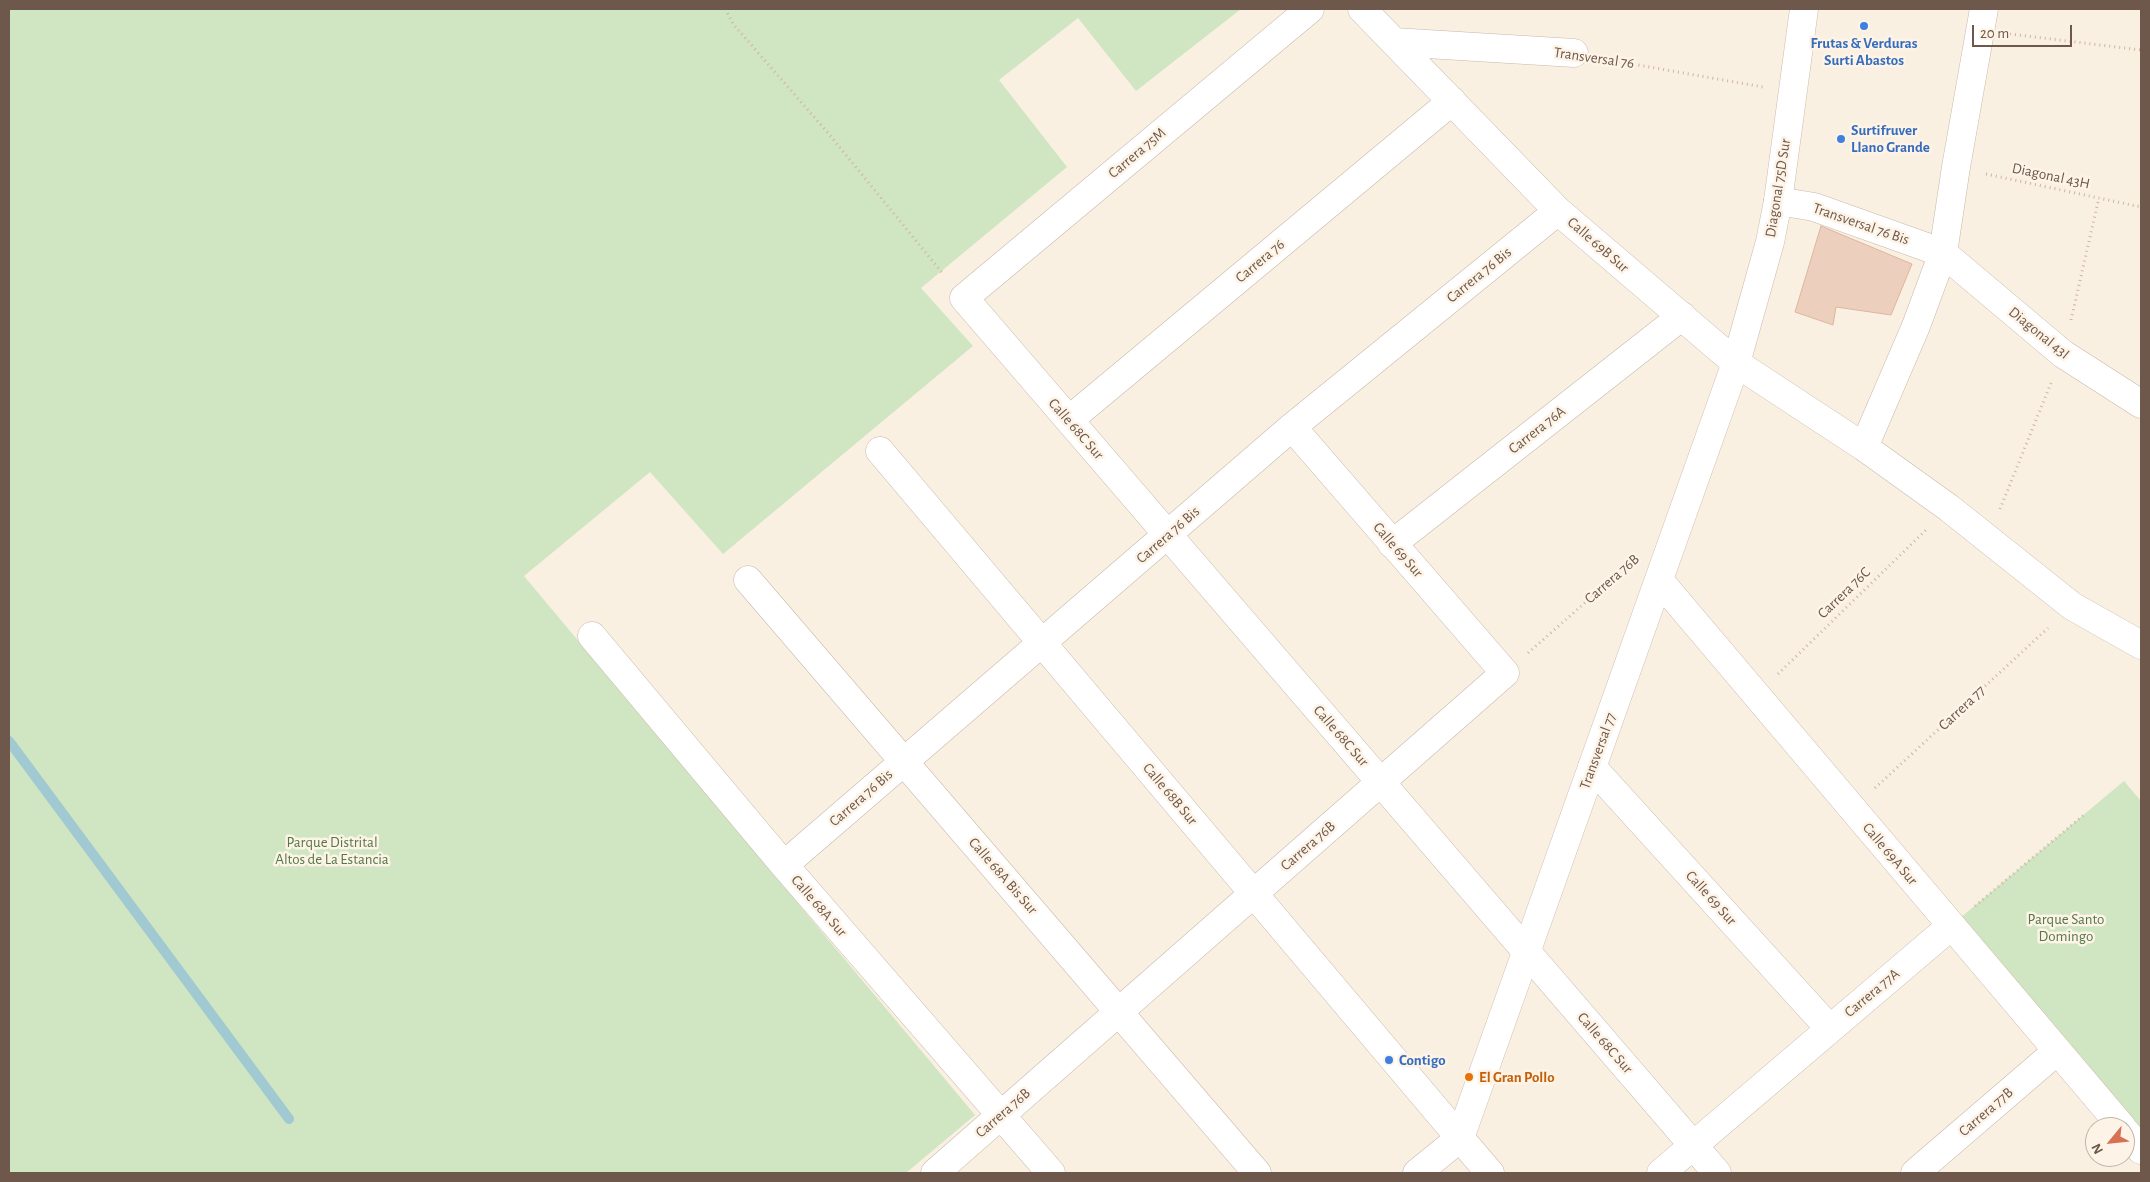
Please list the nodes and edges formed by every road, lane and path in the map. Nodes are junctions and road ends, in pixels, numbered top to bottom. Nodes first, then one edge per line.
1 (725, 9) edge
2 (1310, 9) edge
3 (1362, 9) edge
4 (1804, 9) edge
5 (1983, 19) edge
6 (1394, 42) junction
7 (2141, 50) edge
8 (1574, 53) joint
9 (1792, 93) junction
10 (1452, 101) junction
11 (1956, 167) junction
12 (1778, 201) junction
13 (2141, 207) edge
14 (1558, 211) junction
15 (1943, 253) junction
16 (964, 298) junction
17 (1682, 316) junction
18 (1736, 363) junction
19 (2141, 404) edge
20 (1069, 420) junction
21 (1292, 427) junction
22 (1864, 447) junction
23 (880, 451) dead end
24 (1949, 508) junction
25 (1168, 535) junction
26 (1392, 544) junction
27 (1636, 558) dead end
28 (748, 580) dead end
29 (1659, 580) junction
30 (2072, 606) junction
31 (592, 636) dead end
32 (1042, 643) junction
33 (2141, 645) edge
34 (1505, 673) junction
35 (1756, 695) junction
36 (904, 761) junction
37 (1592, 767) junction
38 (1381, 782) junction
39 (1853, 809) junction
40 (2085, 814) dead end
41 (784, 865) junction
42 (1254, 894) junction
43 (1951, 926) junction
44 (1527, 952) junction
45 (1119, 1012) junction
46 (1830, 1029) junction
47 (2057, 1050) junction
48 (1001, 1116) junction
49 (2114, 1117) edge
50 (1460, 1138) junction
51 (1694, 1146) junction
52 (935, 1173) edge
53 (1051, 1173) edge
54 (1258, 1173) edge
55 (1417, 1173) edge
56 (1490, 1173) edge
57 (1661, 1173) edge
58 (1718, 1173) edge
59 (1914, 1173) edge

1 - 16 path
2 - 16 street, Carrera 75M
3 - 6 street, Calle 69B Sur
4 - 9 street, Diagonal 75D Sur
5 - 7 path
5 - 11 street
6 - 8 street, Transversal 76
6 - 10 street, Calle 69B Sur
8 - 9 path, Transversal 76
9 - 12 street, Diagonal 75D Sur
10 - 14 street, Calle 69B Sur
10 - 20 street, Carrera 76
11 - 13 path, Diagonal 43H
11 - 15 street
12 - 15 street, Transversal 76 Bis
12 - 18 street, Diagonal 75D Sur
14 - 17 street, Calle 69B Sur
14 - 21 street, Carrera 76 Bis
15 - 19 street, Diagonal 43I
15 - 22 street
16 - 20 street, Calle 68C Sur
17 - 18 street, Calle 69B Sur
17 - 26 street, Carrera 76A
18 - 22 street, Calle 69B Sur
18 - 29 street, Transversal 77
20 - 25 street, Calle 68C Sur
21 - 25 street, Carrera 76 Bis
21 - 26 street, Calle 69 Sur
22 - 24 street, Calle 69B Sur
23 - 32 street, Calle 68B Sur
24 - 30 street, Calle 69B Sur
24 - 35 path, Carrera 76C
25 - 32 street, Carrera 76 Bis
25 - 38 street, Calle 68C Sur
26 - 34 street, Calle 69 Sur
27 - 34 path, Carrera 76B
28 - 36 street, Calle 68A Bis Sur
29 - 35 street, Calle 69A Sur
29 - 37 street, Transversal 77
30 - 33 street, Calle 69B Sur
30 - 39 path, Carrera 77
31 - 41 street, Calle 68A Sur
32 - 36 street, Carrera 76 Bis
32 - 42 street, Calle 68B Sur
34 - 38 street, Carrera 76B
35 - 39 street, Calle 69A Sur
36 - 41 street, Carrera 76 Bis
36 - 45 street, Calle 68A Bis Sur
37 - 44 street, Transversal 77
37 - 46 street, Calle 69 Sur
38 - 42 street, Carrera 76B
38 - 44 street, Calle 68C Sur
39 - 43 street, Calle 69A Sur
40 - 43 path
41 - 48 street, Calle 68A Sur
42 - 45 street, Carrera 76B
42 - 50 street, Calle 68B Sur
43 - 46 street, Carrera 77A
43 - 47 street, Calle 69A Sur
44 - 50 street, Transversal 77
44 - 51 street, Calle 68C Sur
45 - 48 street, Carrera 76B
45 - 54 street, Calle 68A Bis Sur
46 - 51 street, Carrera 77A
47 - 49 street, Calle 69A Sur
47 - 59 street, Carrera 77B
48 - 52 street, Carrera 76B
48 - 53 street, Calle 68A Sur
50 - 55 street
50 - 56 street
51 - 57 street, Carrera 77A
51 - 58 street, Calle 68C Sur

